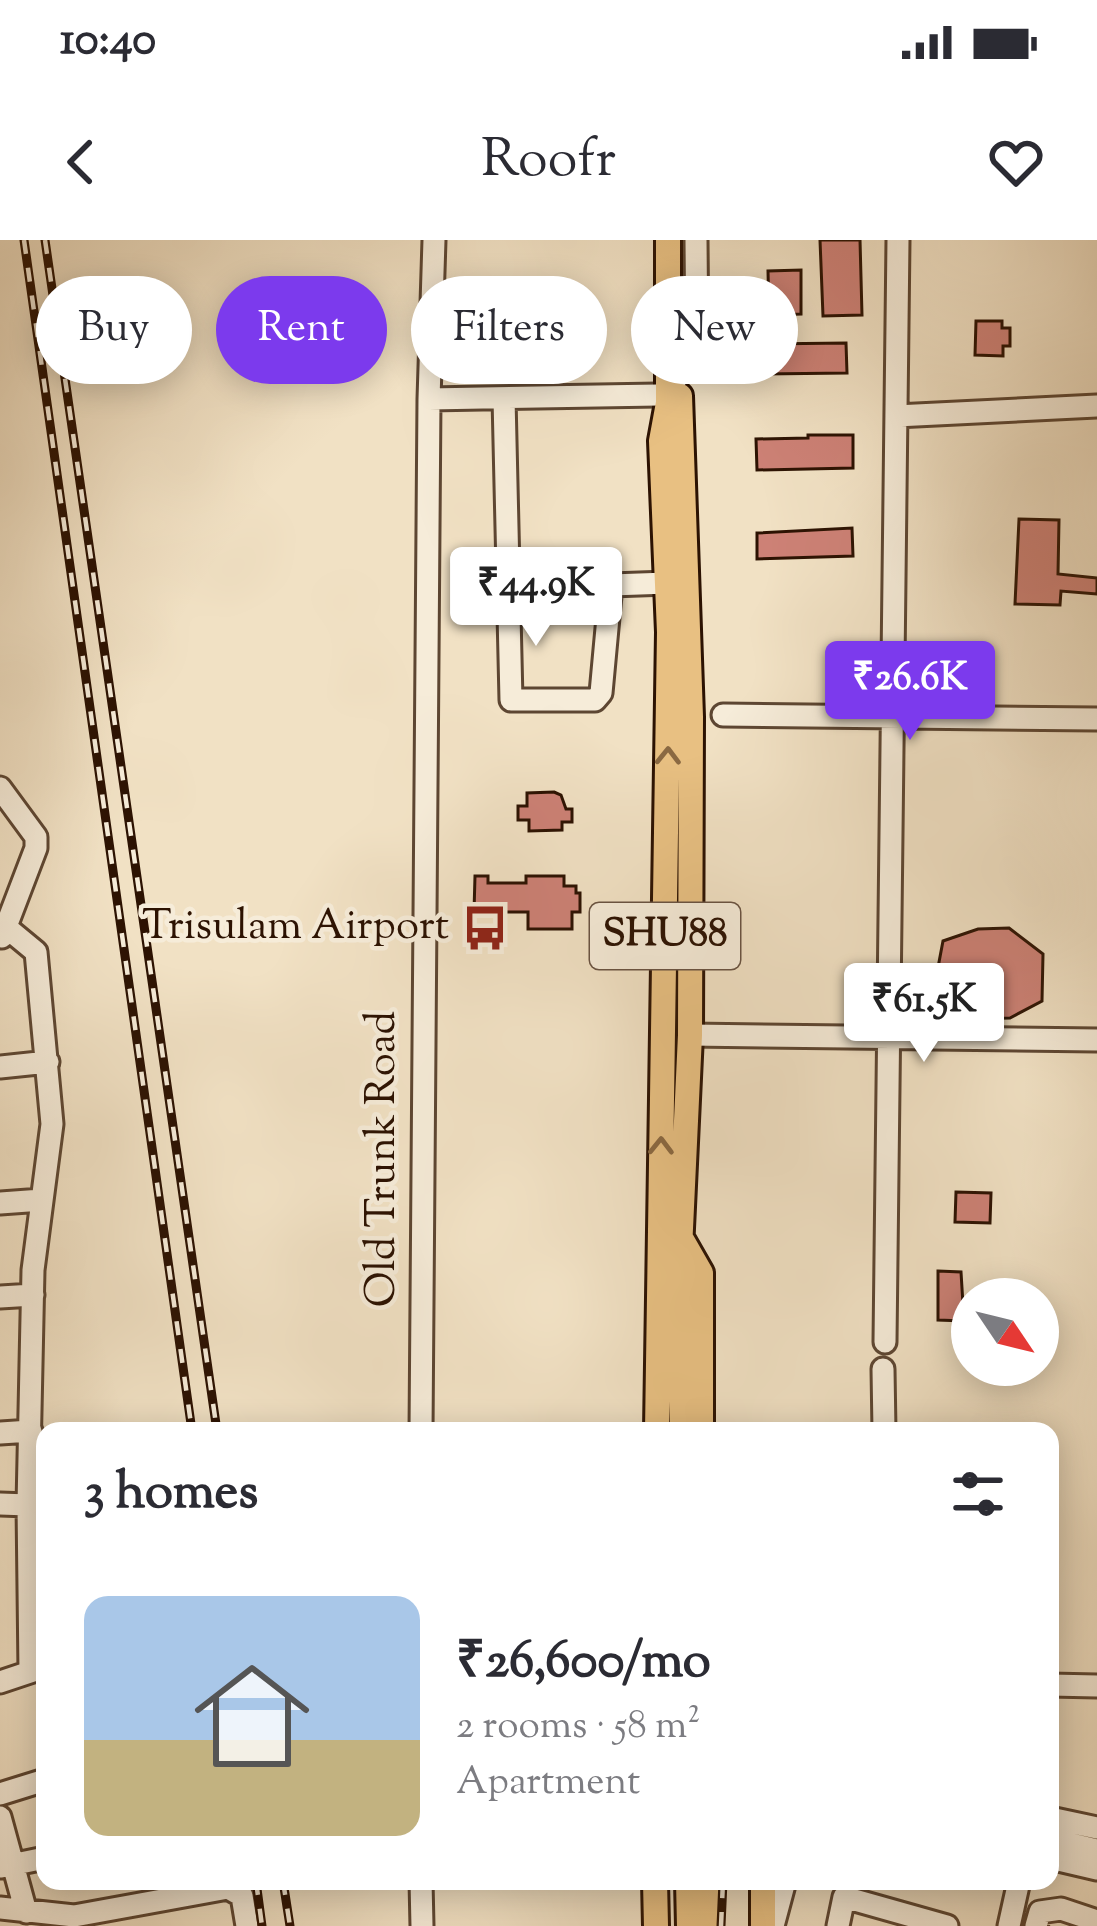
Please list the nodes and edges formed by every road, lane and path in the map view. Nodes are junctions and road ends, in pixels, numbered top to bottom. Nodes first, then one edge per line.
1 (434, 240) edge
2 (657, 240) edge
3 (668, 240) edge
4 (681, 240) edge
5 (696, 240) edge
6 (898, 240) edge
7 (670, 276) edge
8 (679, 276) edge
9 (696, 276) edge
10 (670, 384) edge
11 (679, 384) edge
12 (658, 395) junction
13 (504, 398) junction
14 (430, 399) junction
15 (1097, 406) edge
16 (896, 416) junction
17 (662, 441) junction
18 (668, 583) junction
19 (894, 714) junction
20 (723, 715) dead end
21 (1097, 719) edge
22 (0, 788) edge
23 (7, 904) edge
24 (4, 934) edge
25 (690, 1035) junction
26 (891, 1036) junction
27 (1097, 1040) edge
28 (48, 1061) junction
29 (0, 1067) edge
30 (42, 1200) junction
31 (0, 1203) edge
32 (680, 1236) junction
33 (33, 1295) junction
34 (0, 1297) edge
35 (885, 1342) dead end
36 (883, 1369) dead end
37 (421, 1422) edge
38 (657, 1422) edge
39 (682, 1422) edge
40 (701, 1422) edge
41 (884, 1422) edge
42 (32, 1431) junction
43 (0, 1433) edge
44 (0, 1504) edge
45 (28, 1505) junction
46 (36, 1651) edge
47 (36, 1669) edge
48 (0, 1682) edge
49 (1059, 1685) edge
50 (1097, 1686) edge
51 (36, 1783) edge
52 (0, 1794) edge
53 (0, 1817) edge
54 (1059, 1820) edge
55 (1097, 1828) edge
56 (1059, 1841) edge
57 (1097, 1850) edge
58 (36, 1860) edge
59 (1059, 1860) edge
60 (6, 1865) edge
61 (1097, 1869) edge
62 (164, 1890) edge
63 (240, 1890) edge
64 (422, 1890) edge
65 (656, 1890) edge
66 (688, 1890) edge
67 (705, 1890) edge
68 (763, 1890) edge
69 (782, 1890) edge
70 (1017, 1890) edge
71 (0, 1908) edge
72 (26, 1912) junction
73 (1097, 1921) edge
74 (247, 1926) edge
75 (422, 1926) edge
76 (656, 1926) edge
77 (689, 1926) edge
78 (706, 1926) edge
79 (763, 1926) edge
80 (772, 1926) edge
81 (838, 1926) edge
82 (946, 1926) edge
83 (1009, 1926) edge
84 (1036, 1926) edge

1 - 14 street, Old Trunk Road
2 - 12 street
3 - 7 main road, SHU88
4 - 8 main road, SHU88
5 - 9 street
6 - 16 street
10 - 17 main road, SHU88
11 - 25 main road, SHU88
12 - 13 street
12 - 17 street
13 - 14 street
13 - 18 street
14 - 37 street, Old Trunk Road
15 - 16 street
16 - 19 street
17 - 18 main road, SHU88
38 -> 18 main road, SHU88
19 - 20 street
19 - 21 street
19 - 26 street
22 - 23 street
23 - 24 street
24 - 28 street
25 - 26 street
25 - 32 main road, SHU88
26 - 27 street
26 - 35 street
28 - 29 street
28 - 30 street
30 - 31 street
30 - 33 street
32 - 39 main road, SHU88
32 - 40 main road
33 - 34 street
33 - 42 street
36 - 41 street
42 - 43 street
42 - 45 street
44 - 45 street
45 - 46 street
47 - 48 street
49 - 50 street
51 - 52 street
53 - 60 street
54 - 55 street
56 - 57 street
58 - 60 street
59 - 61 street
60 - 72 street
62 - 72 street
63 - 74 street
64 - 75 street
65 - 76 main road
66 - 77 main road
67 - 78 main road
68 - 79 main road
69 - 80 street
70 - 83 street
71 - 72 street
73 - 84 street
81 - 82 street

